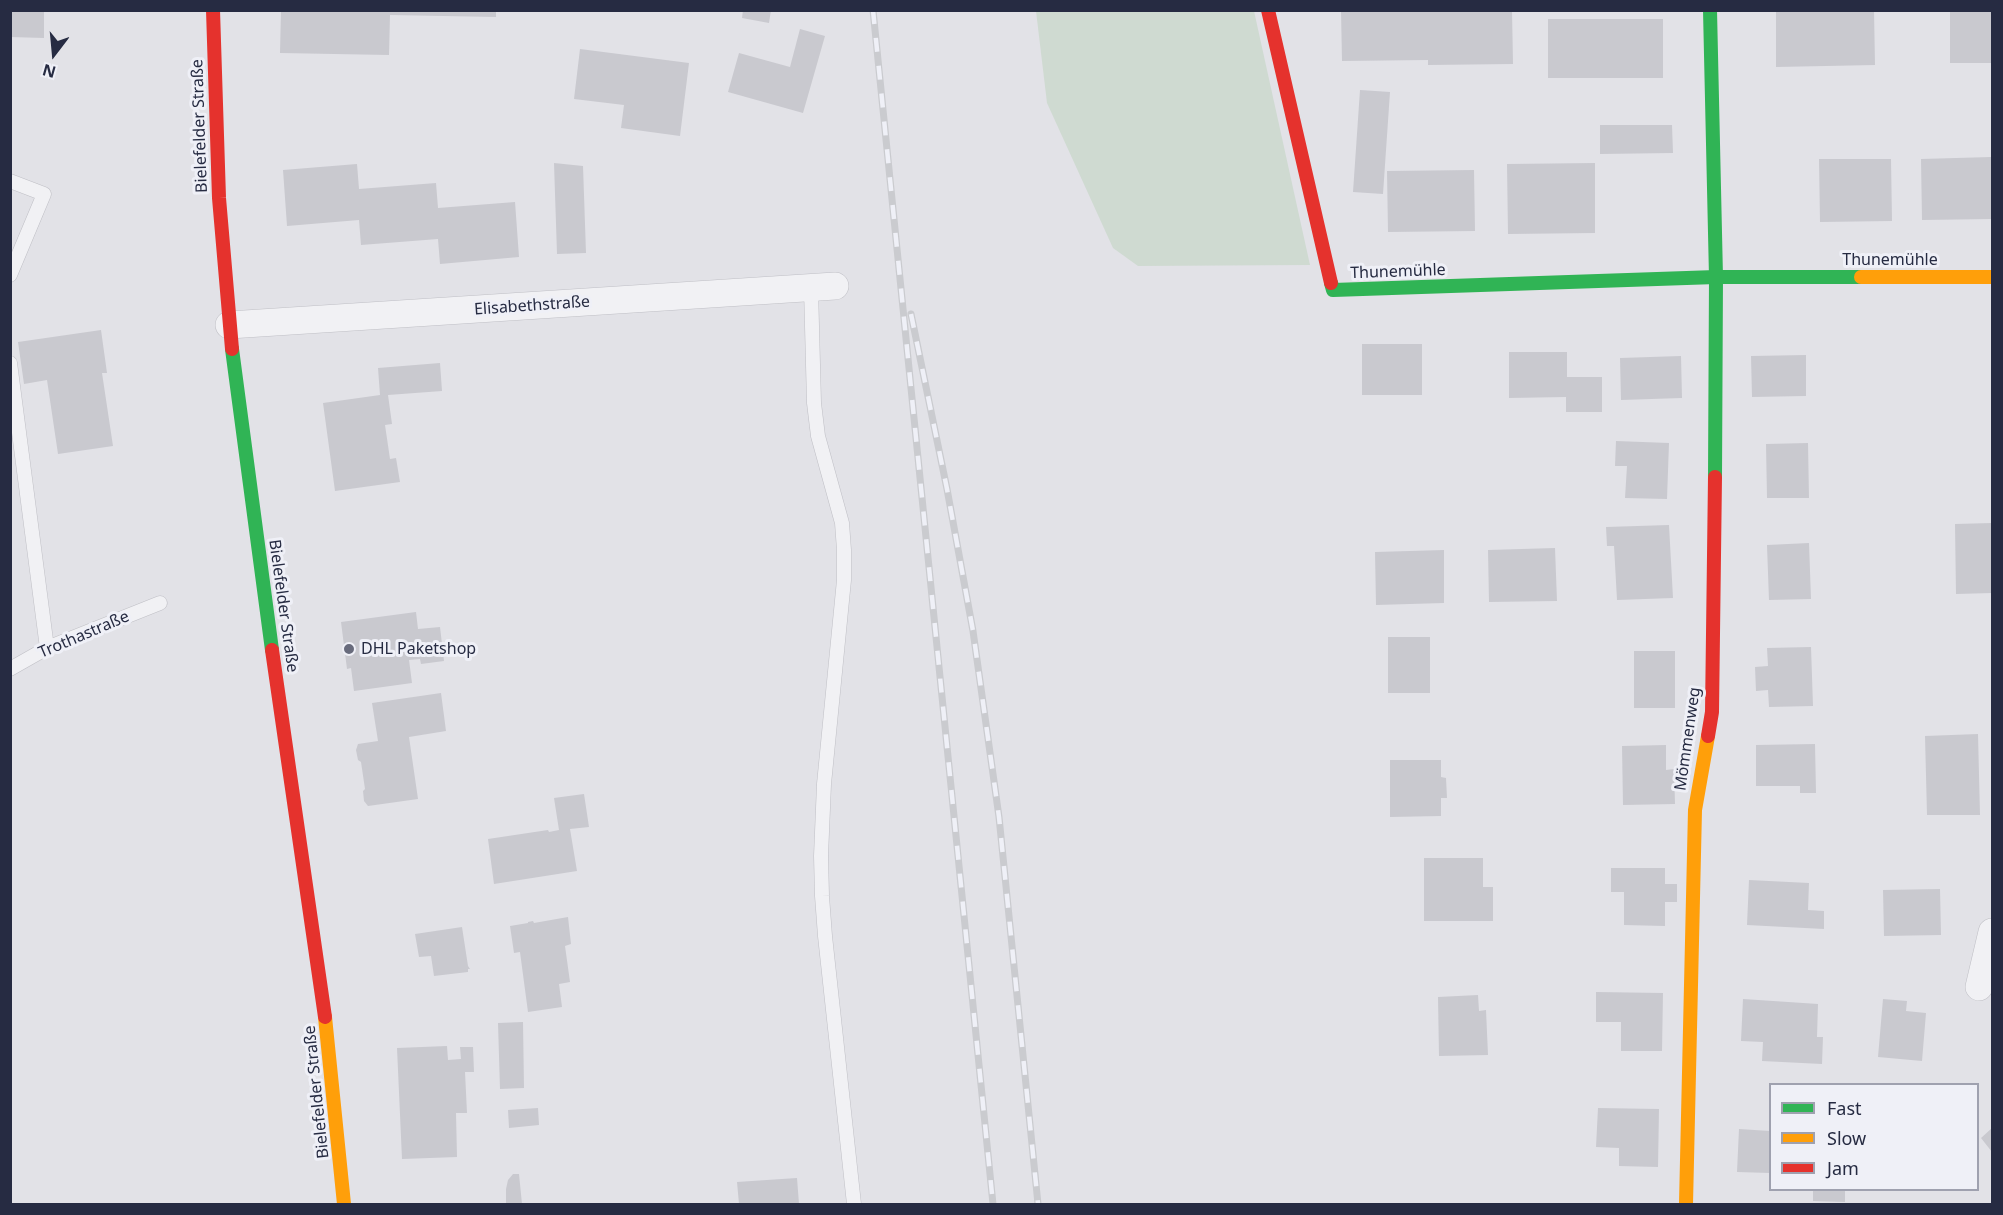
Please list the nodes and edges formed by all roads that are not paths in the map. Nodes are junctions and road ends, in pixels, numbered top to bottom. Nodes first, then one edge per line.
1 (213, 10) edge
2 (1268, 10) edge
3 (1710, 10) edge
4 (10, 181) edge
5 (10, 275) edge
6 (1716, 277) junction
7 (1992, 277) edge
8 (823, 287) joint
9 (229, 325) junction
10 (10, 363) edge
11 (160, 603) dead end
12 (47, 648) junction
13 (10, 669) edge
14 (1992, 932) edge
15 (1979, 987) dead end
16 (344, 1204) edge
17 (854, 1204) edge
18 (1686, 1204) edge

1 - 9 street, Bielefelder Straße
2 - 6 street, Thunemühle
3 - 6 street
4 - 5 lane
6 - 7 street, Thunemühle
6 - 18 street, Mömmenweg
8 - 9 street, Elisabethstraße
8 - 17 lane
9 - 16 street, Bielefelder Straße
10 - 12 lane
11 - 12 lane, Trothastraße
12 - 13 lane, Trothastraße
14 - 15 street

